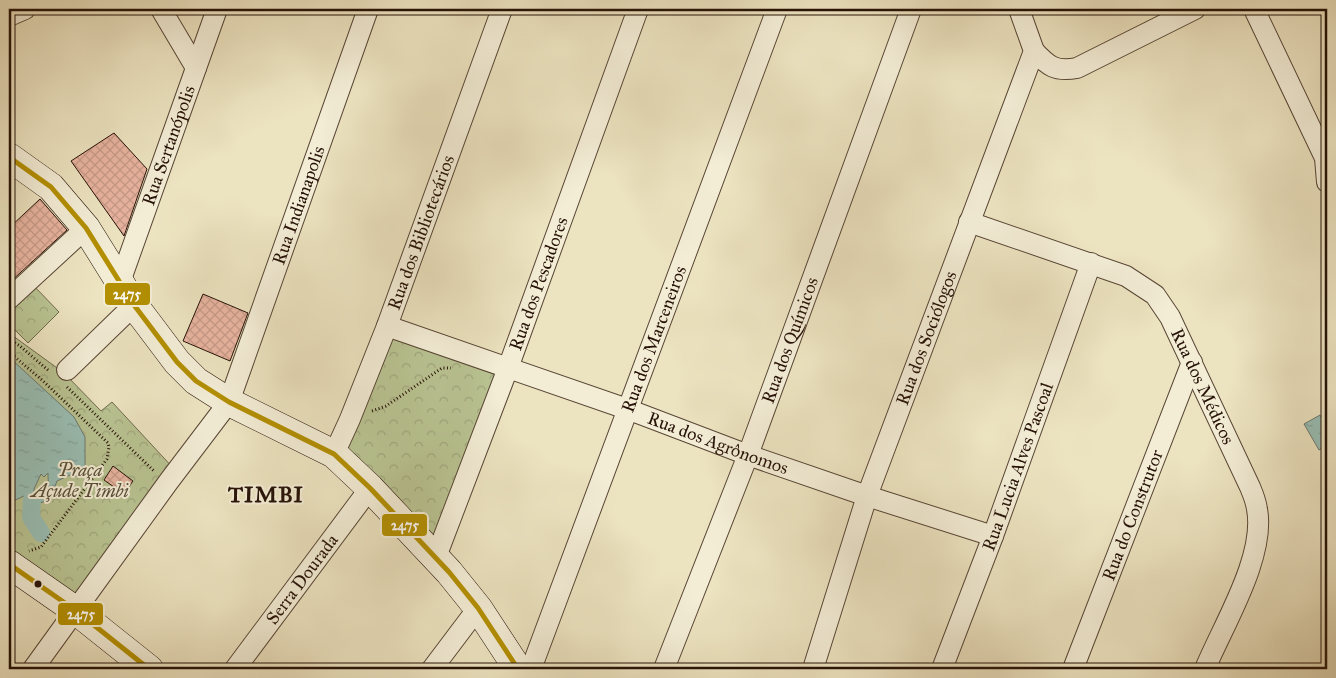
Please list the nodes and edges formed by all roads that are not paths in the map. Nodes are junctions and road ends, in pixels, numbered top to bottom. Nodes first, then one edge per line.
1 (25, 9) edge
2 (162, 9) edge
3 (217, 9) edge
4 (368, 9) edge
5 (502, 9) edge
6 (638, 9) edge
7 (776, 9) edge
8 (911, 9) edge
9 (1019, 9) edge
10 (1195, 9) edge
11 (1254, 9) edge
12 (9, 16) edge
13 (1034, 51) junction
14 (196, 68) junction
15 (9, 156) edge
16 (1327, 182) edge
17 (969, 222) junction
18 (86, 228) junction
19 (1092, 263) junction
20 (120, 282) junction
21 (9, 299) edge
22 (134, 305) junction
23 (387, 326) junction
24 (1192, 362) junction
25 (508, 368) junction
26 (59, 374) road end
27 (229, 402) junction
28 (627, 410) junction
29 (334, 454) junction
30 (748, 455) junction
31 (370, 488) junction
32 (867, 496) junction
33 (993, 536) junction
34 (18, 554) edge
35 (436, 558) junction
36 (478, 608) junction
37 (75, 610) junction
38 (33, 669) edge
39 (149, 669) edge
40 (235, 669) edge
41 (432, 669) edge
42 (518, 669) edge
43 (531, 669) edge
44 (664, 669) edge
45 (813, 669) edge
46 (942, 669) edge
47 (1073, 669) edge
48 (1205, 669) edge

1 - 12 street
2 - 14 street
3 - 14 street, Rua Sertanópolis
4 - 27 street, Rua Indianapolis
5 - 23 street, Rua dos Bibliotecários
6 - 25 street, Rua dos Pescadores
7 - 28 street, Rua dos Marceneiros
8 - 30 street, Rua dos Químicos
9 - 13 street
10 - 13 street
11 - 16 street
13 - 17 street, Rua dos Sociólogos
14 - 20 street, Rua Sertanópolis
15 - 18 street
17 - 19 street, Rua dos Médicos
17 - 32 street, Rua dos Sociólogos
18 - 20 street
18 - 21 street
19 - 24 street, Rua dos Médicos
19 - 33 street, Rua Lucia Alves Pascoal
20 - 22 street
22 - 26 street
22 - 27 street
23 - 25 street, Rua dos Agrônomos
23 - 29 street, Rua dos Bibliotecários
24 - 47 street, Rua do Construtor
24 - 48 street, Rua dos Médicos
25 - 28 street, Rua dos Agrônomos
25 - 35 street, Rua dos Pescadores
27 - 29 street
27 - 37 street, Rua Indianapolis
28 - 30 street, Rua dos Agrônomos
28 - 43 street, Rua dos Marceneiros
29 - 31 street
30 - 32 street, Rua dos Agrônomos
30 - 44 street, Rua dos Químicos
31 - 35 street
31 - 40 street, Serra Dourada
32 - 33 street, Rua dos Agrônomos
32 - 45 street, Rua dos Sociólogos
33 - 46 street, Rua Lucia Alves Pascoal
34 - 37 street
35 - 36 street
36 - 41 street
36 - 42 street
37 - 38 street, Rua Indianapolis
37 - 39 street

